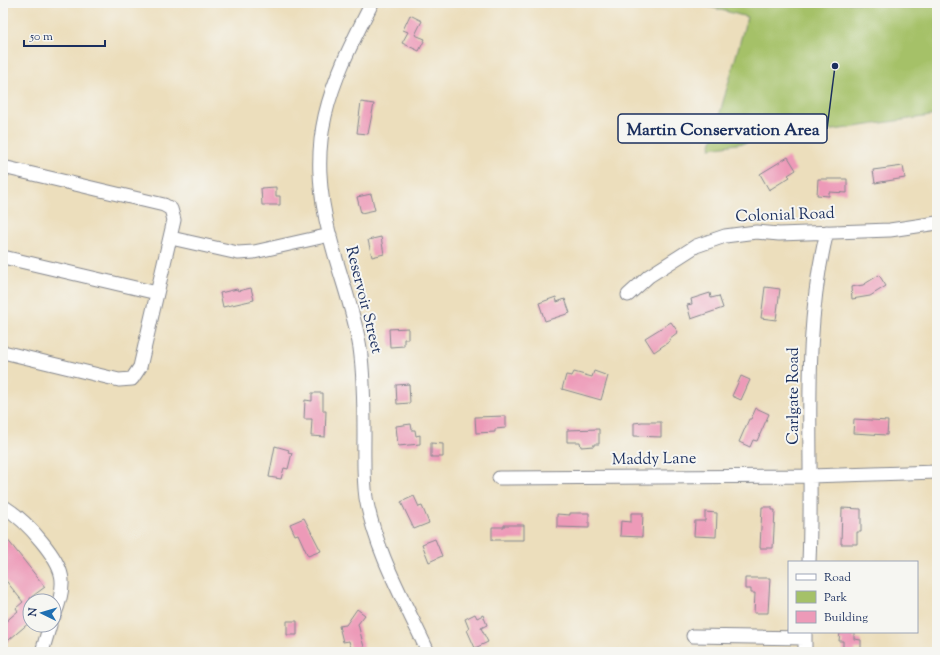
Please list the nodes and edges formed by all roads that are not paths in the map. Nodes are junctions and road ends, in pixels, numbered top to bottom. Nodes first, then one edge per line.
1 (372, 3) edge
2 (3, 167) edge
3 (937, 223) edge
4 (827, 232) junction
5 (330, 236) junction
6 (171, 238) junction
7 (3, 257) edge
8 (157, 293) junction
9 (628, 295) dead end
10 (3, 352) edge
11 (937, 472) edge
12 (810, 476) junction
13 (499, 478) dead end
14 (3, 506) edge
15 (809, 561) edge
16 (61, 593) edge
17 (48, 633) edge
18 (805, 635) edge
19 (693, 636) dead end
20 (42, 652) edge
21 (428, 652) edge
22 (805, 652) edge

1 - 5 street, Reservoir Street
2 - 6 street
3 - 4 street, Colonial Road
4 - 9 street, Colonial Road
4 - 12 street, Carlgate Road
5 - 6 street
5 - 21 street, Reservoir Street
6 - 8 street
7 - 8 street
8 - 10 street
11 - 12 street, Maddy Lane
12 - 13 street, Maddy Lane
12 - 15 street, Carlgate Road
14 - 16 street
17 - 20 street
18 - 19 street
18 - 22 street

